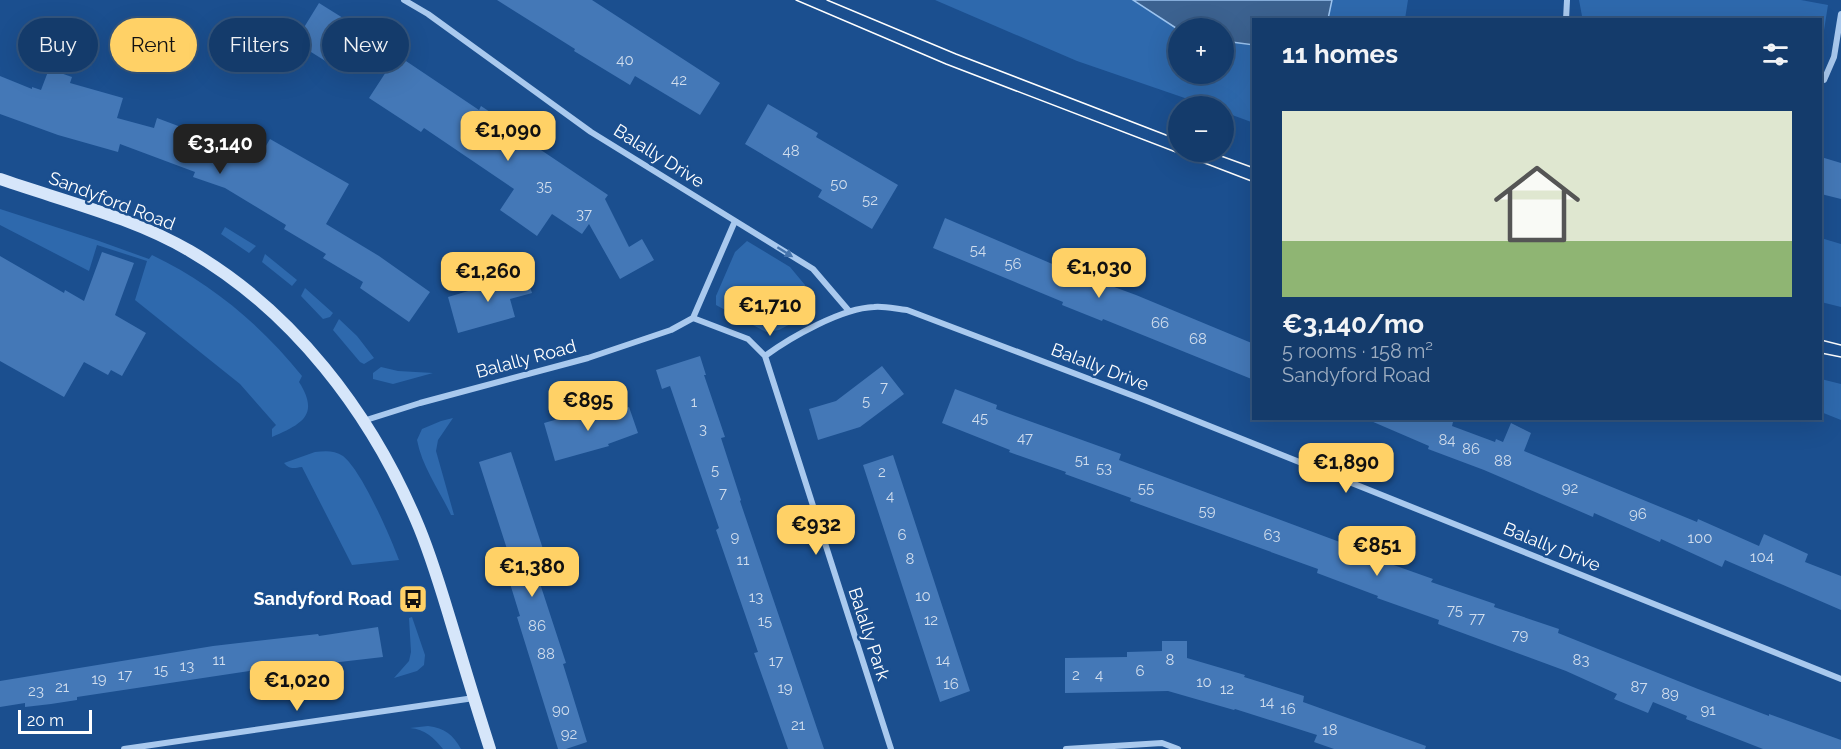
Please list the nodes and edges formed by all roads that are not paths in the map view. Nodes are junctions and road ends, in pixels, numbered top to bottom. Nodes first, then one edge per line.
1 (404, 0) edge
2 (1568, 0) edge
3 (1841, 14) edge
4 (1566, 18) edge
5 (1822, 81) edge
6 (0, 179) edge
7 (735, 221) junction
8 (849, 311) junction
9 (693, 318) junction
10 (765, 356) junction
11 (363, 421) junction
12 (1841, 679) edge
13 (474, 698) junction
14 (124, 749) edge
15 (489, 749) edge
16 (891, 749) edge
17 (1066, 749) edge
18 (1178, 749) edge

1 - 7 street, Balally Drive
2 - 4 street
3 - 5 street
6 - 11 main road, Sandyford Road
7 -> 8 street, Balally Drive
7 - 9 street
8 - 10 street
8 - 12 street, Balally Drive
9 - 10 street
9 - 11 street, Balally Road
10 - 16 street, Balally Park
11 - 13 main road, Sandyford Road
13 - 14 street
13 - 15 main road, Sandyford Road
17 - 18 street

